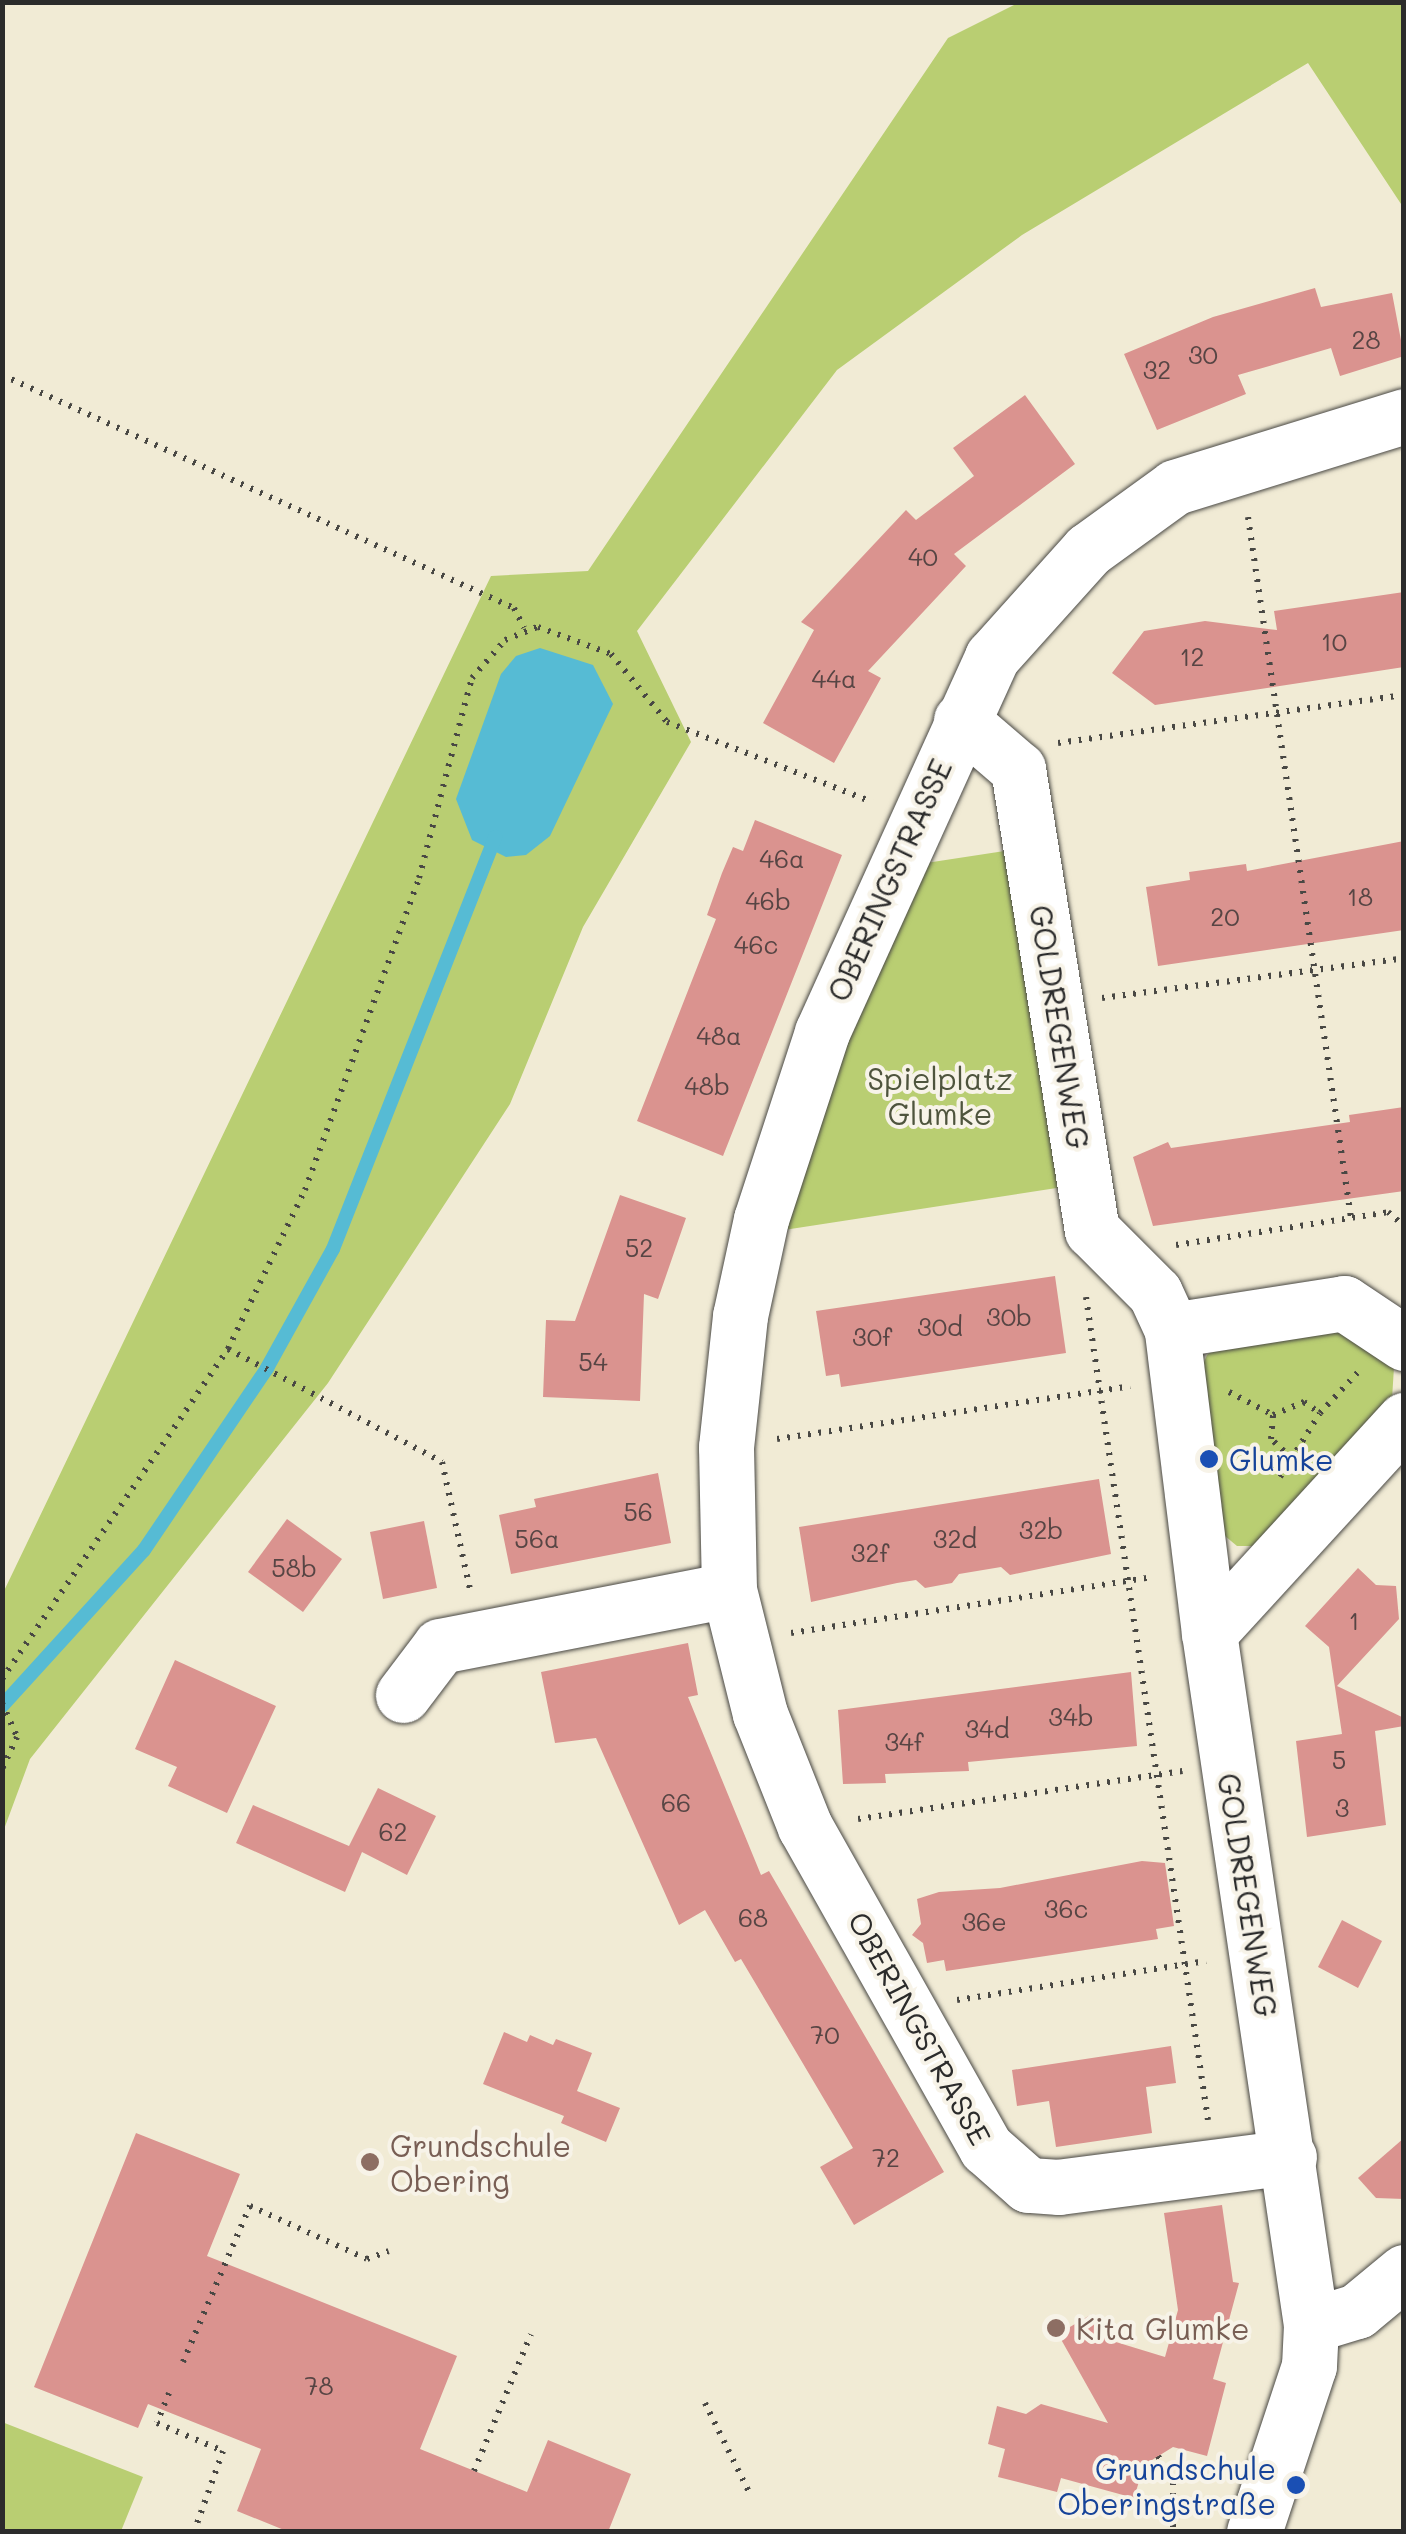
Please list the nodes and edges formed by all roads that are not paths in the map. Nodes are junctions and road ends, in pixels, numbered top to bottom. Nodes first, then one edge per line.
1 (1404, 416) edge
2 (979, 736) junction
3 (1172, 1330) junction
4 (1398, 1339) edge
5 (1404, 1420) edge
6 (734, 1615) junction
7 (1209, 1633) junction
8 (403, 1695) dead end
9 (1289, 2157) junction
10 (1404, 2272) edge
11 (1311, 2325) junction
12 (1254, 2532) edge

1 - 2 street, OBERINGSTRASSE
2 - 3 street, GOLDREGENWEG
2 - 6 street, OBERINGSTRASSE
3 - 4 street
3 - 7 street, GOLDREGENWEG
5 - 7 street
6 - 8 street
6 - 9 street, OBERINGSTRASSE
7 - 9 street, GOLDREGENWEG
9 - 11 street
10 - 11 street
11 - 12 street

